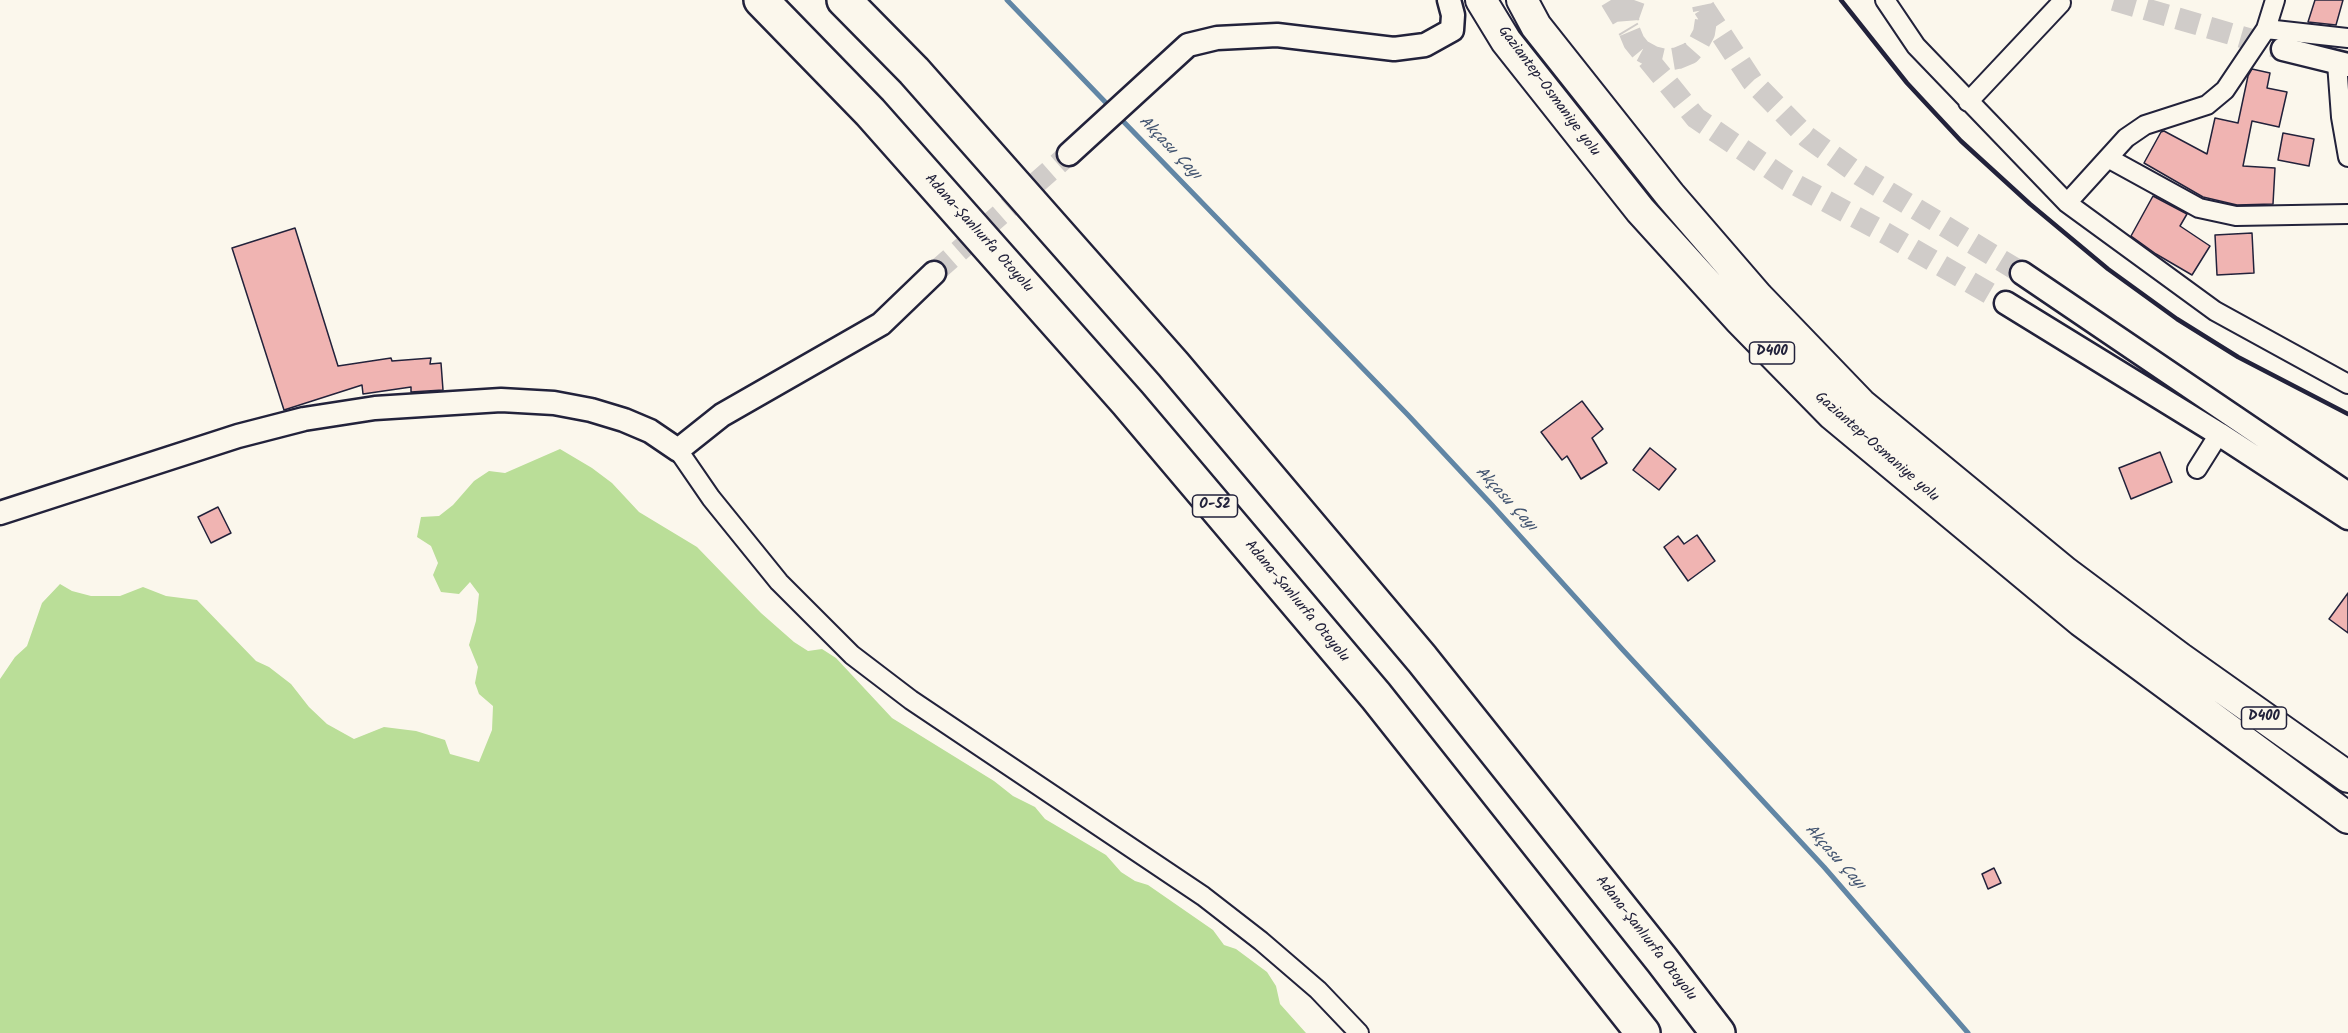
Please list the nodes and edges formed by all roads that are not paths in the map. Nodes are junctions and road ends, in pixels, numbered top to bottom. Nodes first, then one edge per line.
1 (761, 0) edge
2 (844, 0) edge
3 (1449, 0) edge
4 (1481, 0) edge
5 (1522, 0) edge
6 (1885, 0) edge
7 (2275, 0) edge
8 (2061, 3) dead end
9 (2266, 29) junction
10 (2348, 38) edge
11 (2283, 49) tunnel mouth
12 (2343, 64) edge
13 (1968, 102) junction
14 (1069, 154) tunnel mouth
15 (2348, 157) edge
16 (2108, 158) junction
17 (2067, 203) junction
18 (2348, 214) edge
19 (933, 273) tunnel mouth
20 (2022, 273) tunnel mouth
21 (2007, 303) tunnel mouth
22 (2348, 384) edge
23 (2219, 434) junction
24 (678, 450) junction
25 (2197, 469) dead end
26 (2348, 494) edge
27 (0, 513) edge
28 (2348, 519) edge
29 (2348, 777) edge
30 (2348, 818) edge
31 (1359, 1033) edge
32 (1643, 1033) edge
33 (1718, 1033) edge

1 - 32 highway, Adana-Şanlıurfa Otoyolu / O-52
2 - 33 highway, Adana-Şanlıurfa Otoyolu
3 - 14 street
4 - 30 highway, Gaziantep-Osmaniye yolu / D400
5 - 29 highway, Gaziantep-Osmaniye yolu / D400
6 - 13 street
7 - 9 street
8 - 13 street
9 - 10 street
9 - 16 street
11 - 12 street
12 - 15 street
13 - 17 street
16 - 17 street
16 - 18 street
17 - 22 street
19 - 24 street
20 - 26 street
21 - 23 street
23 - 25 street
23 - 28 street
24 - 27 street
24 - 31 street

